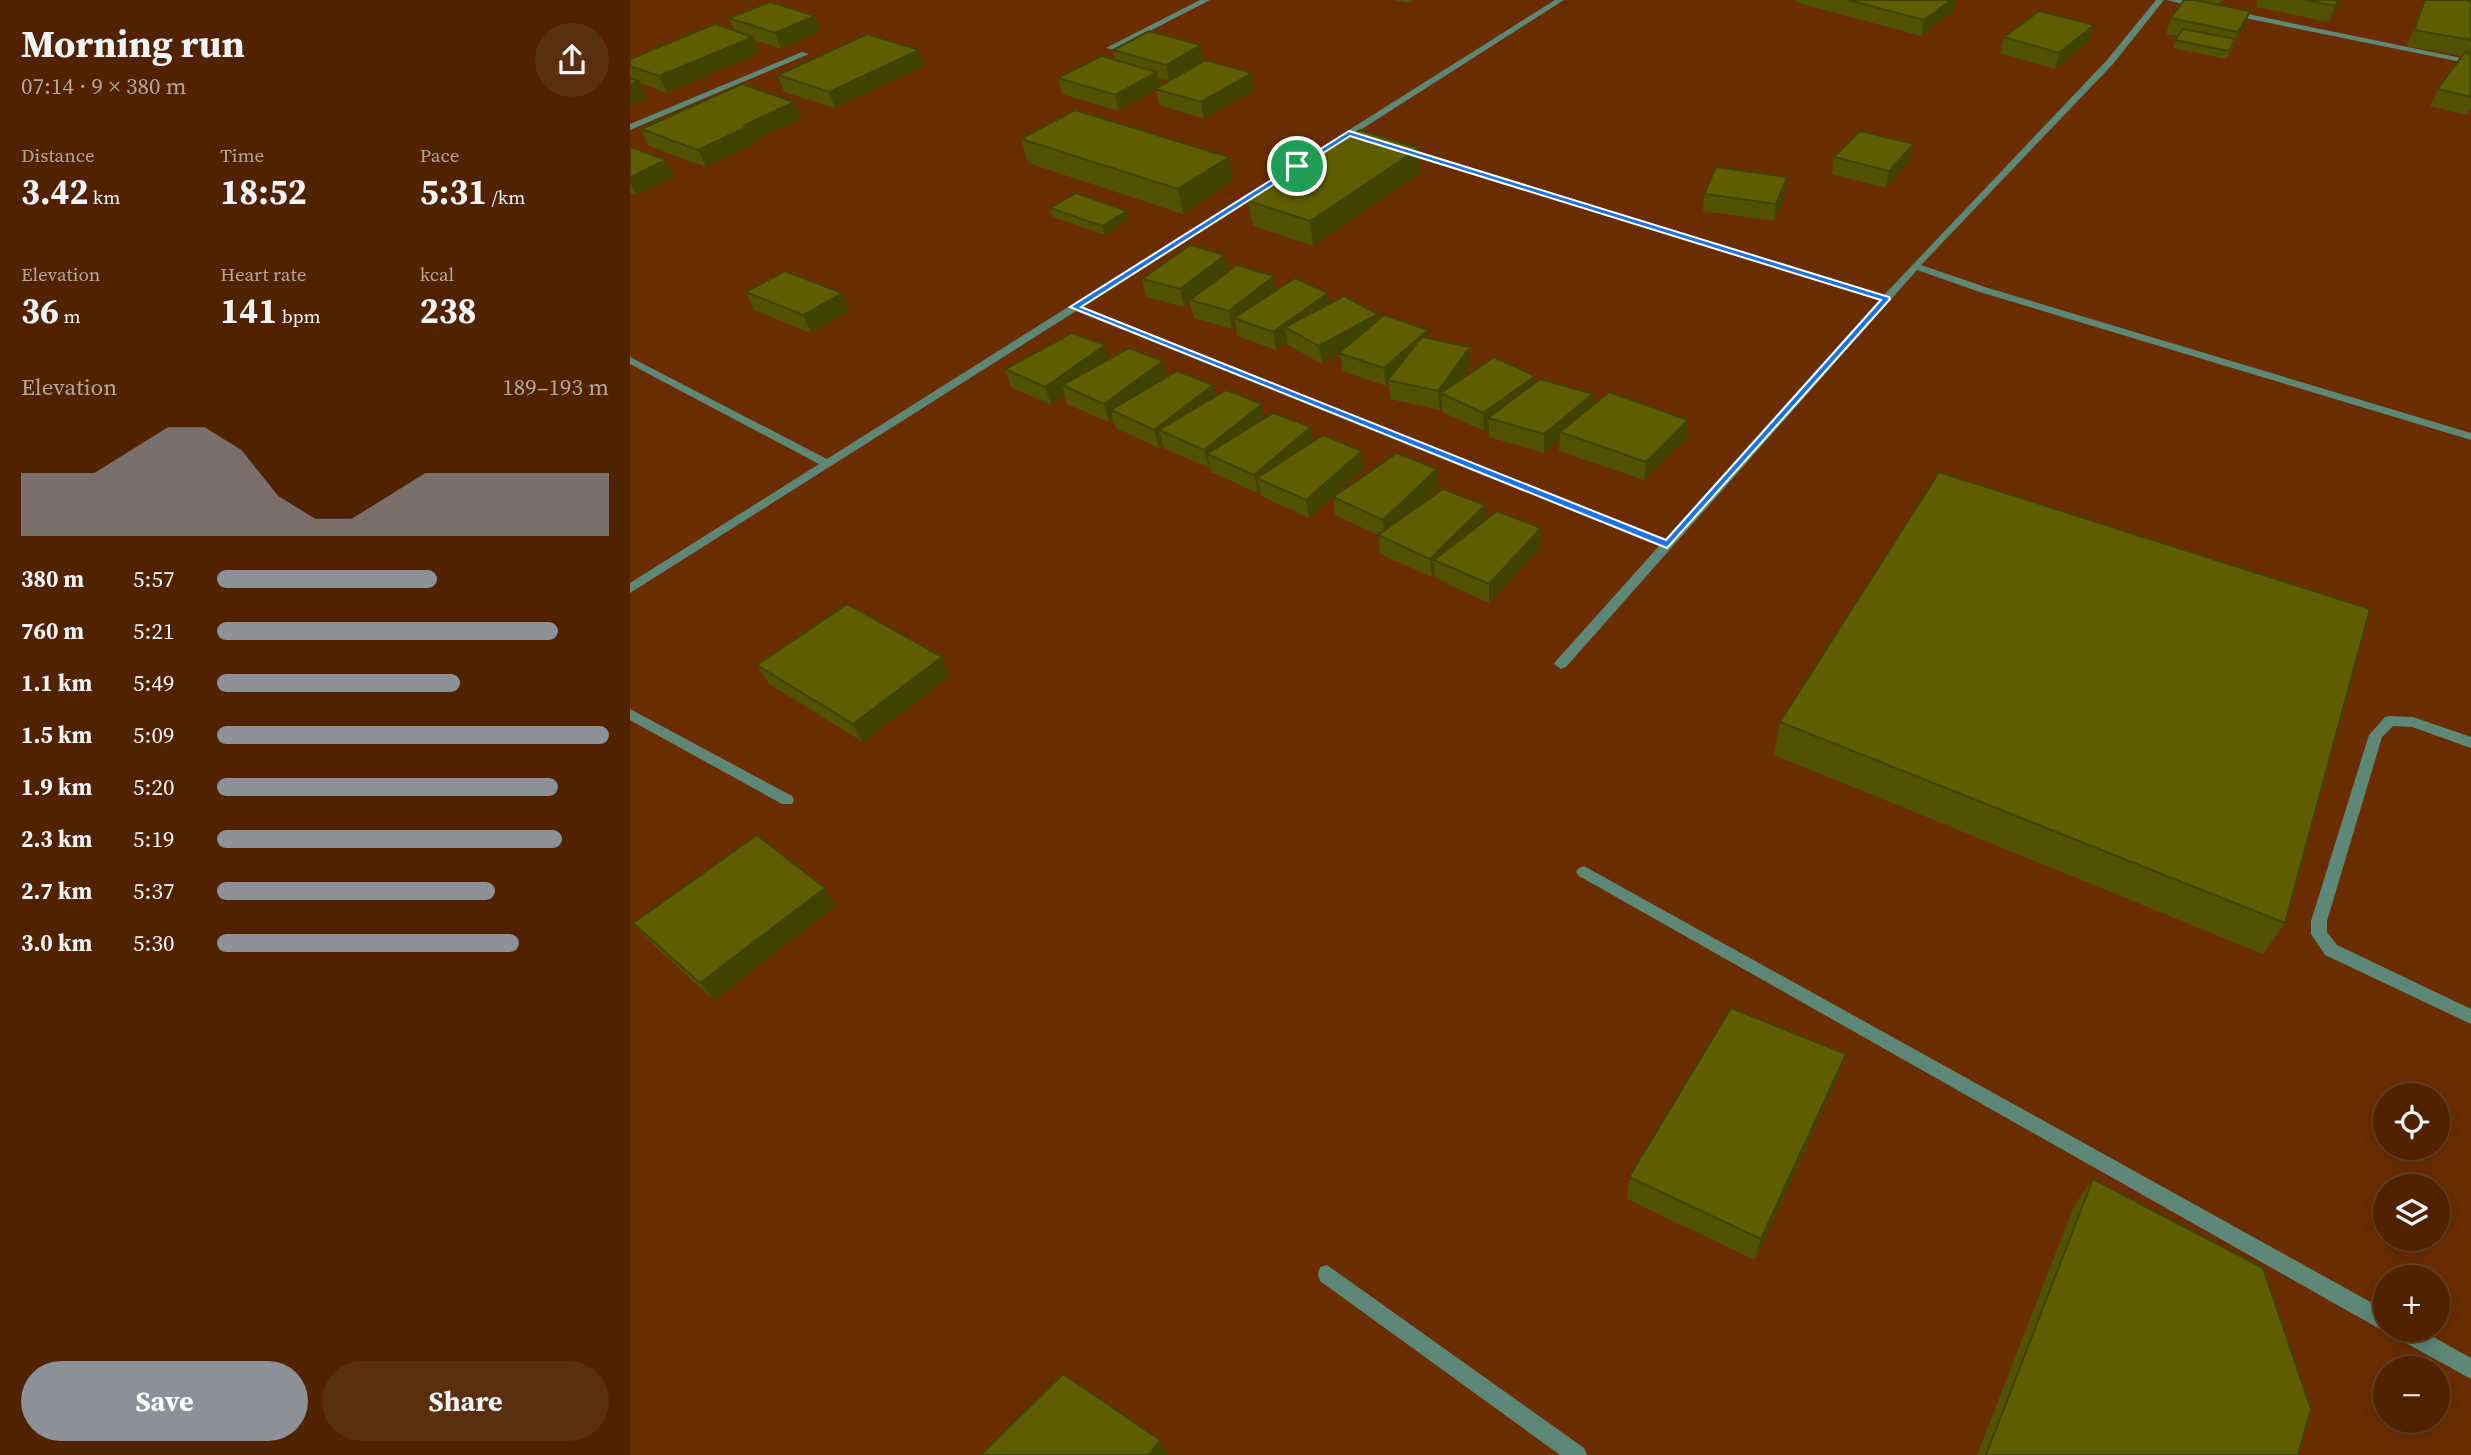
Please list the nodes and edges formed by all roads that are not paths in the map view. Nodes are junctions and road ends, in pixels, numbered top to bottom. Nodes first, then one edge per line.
1 (1206, 0) edge
2 (1560, 0) edge
3 (2160, 0) edge
4 (2171, 0) edge
5 (2212, 9) edge
6 (2226, 11) edge
7 (1110, 48) dead end
8 (805, 54) dead end
9 (2471, 62) edge
10 (630, 127) edge
11 (1349, 133) junction
12 (1362, 137) edge
13 (1389, 145) edge
14 (1915, 266) junction
15 (1886, 299) junction
16 (1074, 307) junction
17 (630, 360) edge
18 (2471, 438) edge
19 (827, 464) junction
20 (1667, 545) junction
21 (630, 589) edge
22 (1561, 664) dead end
23 (630, 714) edge
24 (2471, 743) edge
25 (787, 800) dead end
26 (1584, 872) dead end
27 (2471, 1017) edge
28 (1327, 1274) dead end
29 (2373, 1314) edge
30 (2423, 1342) edge
31 (2471, 1369) edge
32 (1577, 1455) edge

1 - 7 street
2 - 11 street
3 - 14 street
4 - 5 street
6 - 9 street
8 - 10 street
11 - 12 street
11 - 16 street
13 - 15 street
14 - 15 street
14 - 18 street
15 - 20 street
16 - 19 street
16 - 20 street
17 - 19 street
19 - 21 street
20 - 22 street
23 - 25 street
24 - 27 street
26 - 29 street
28 - 32 street
30 - 31 street

